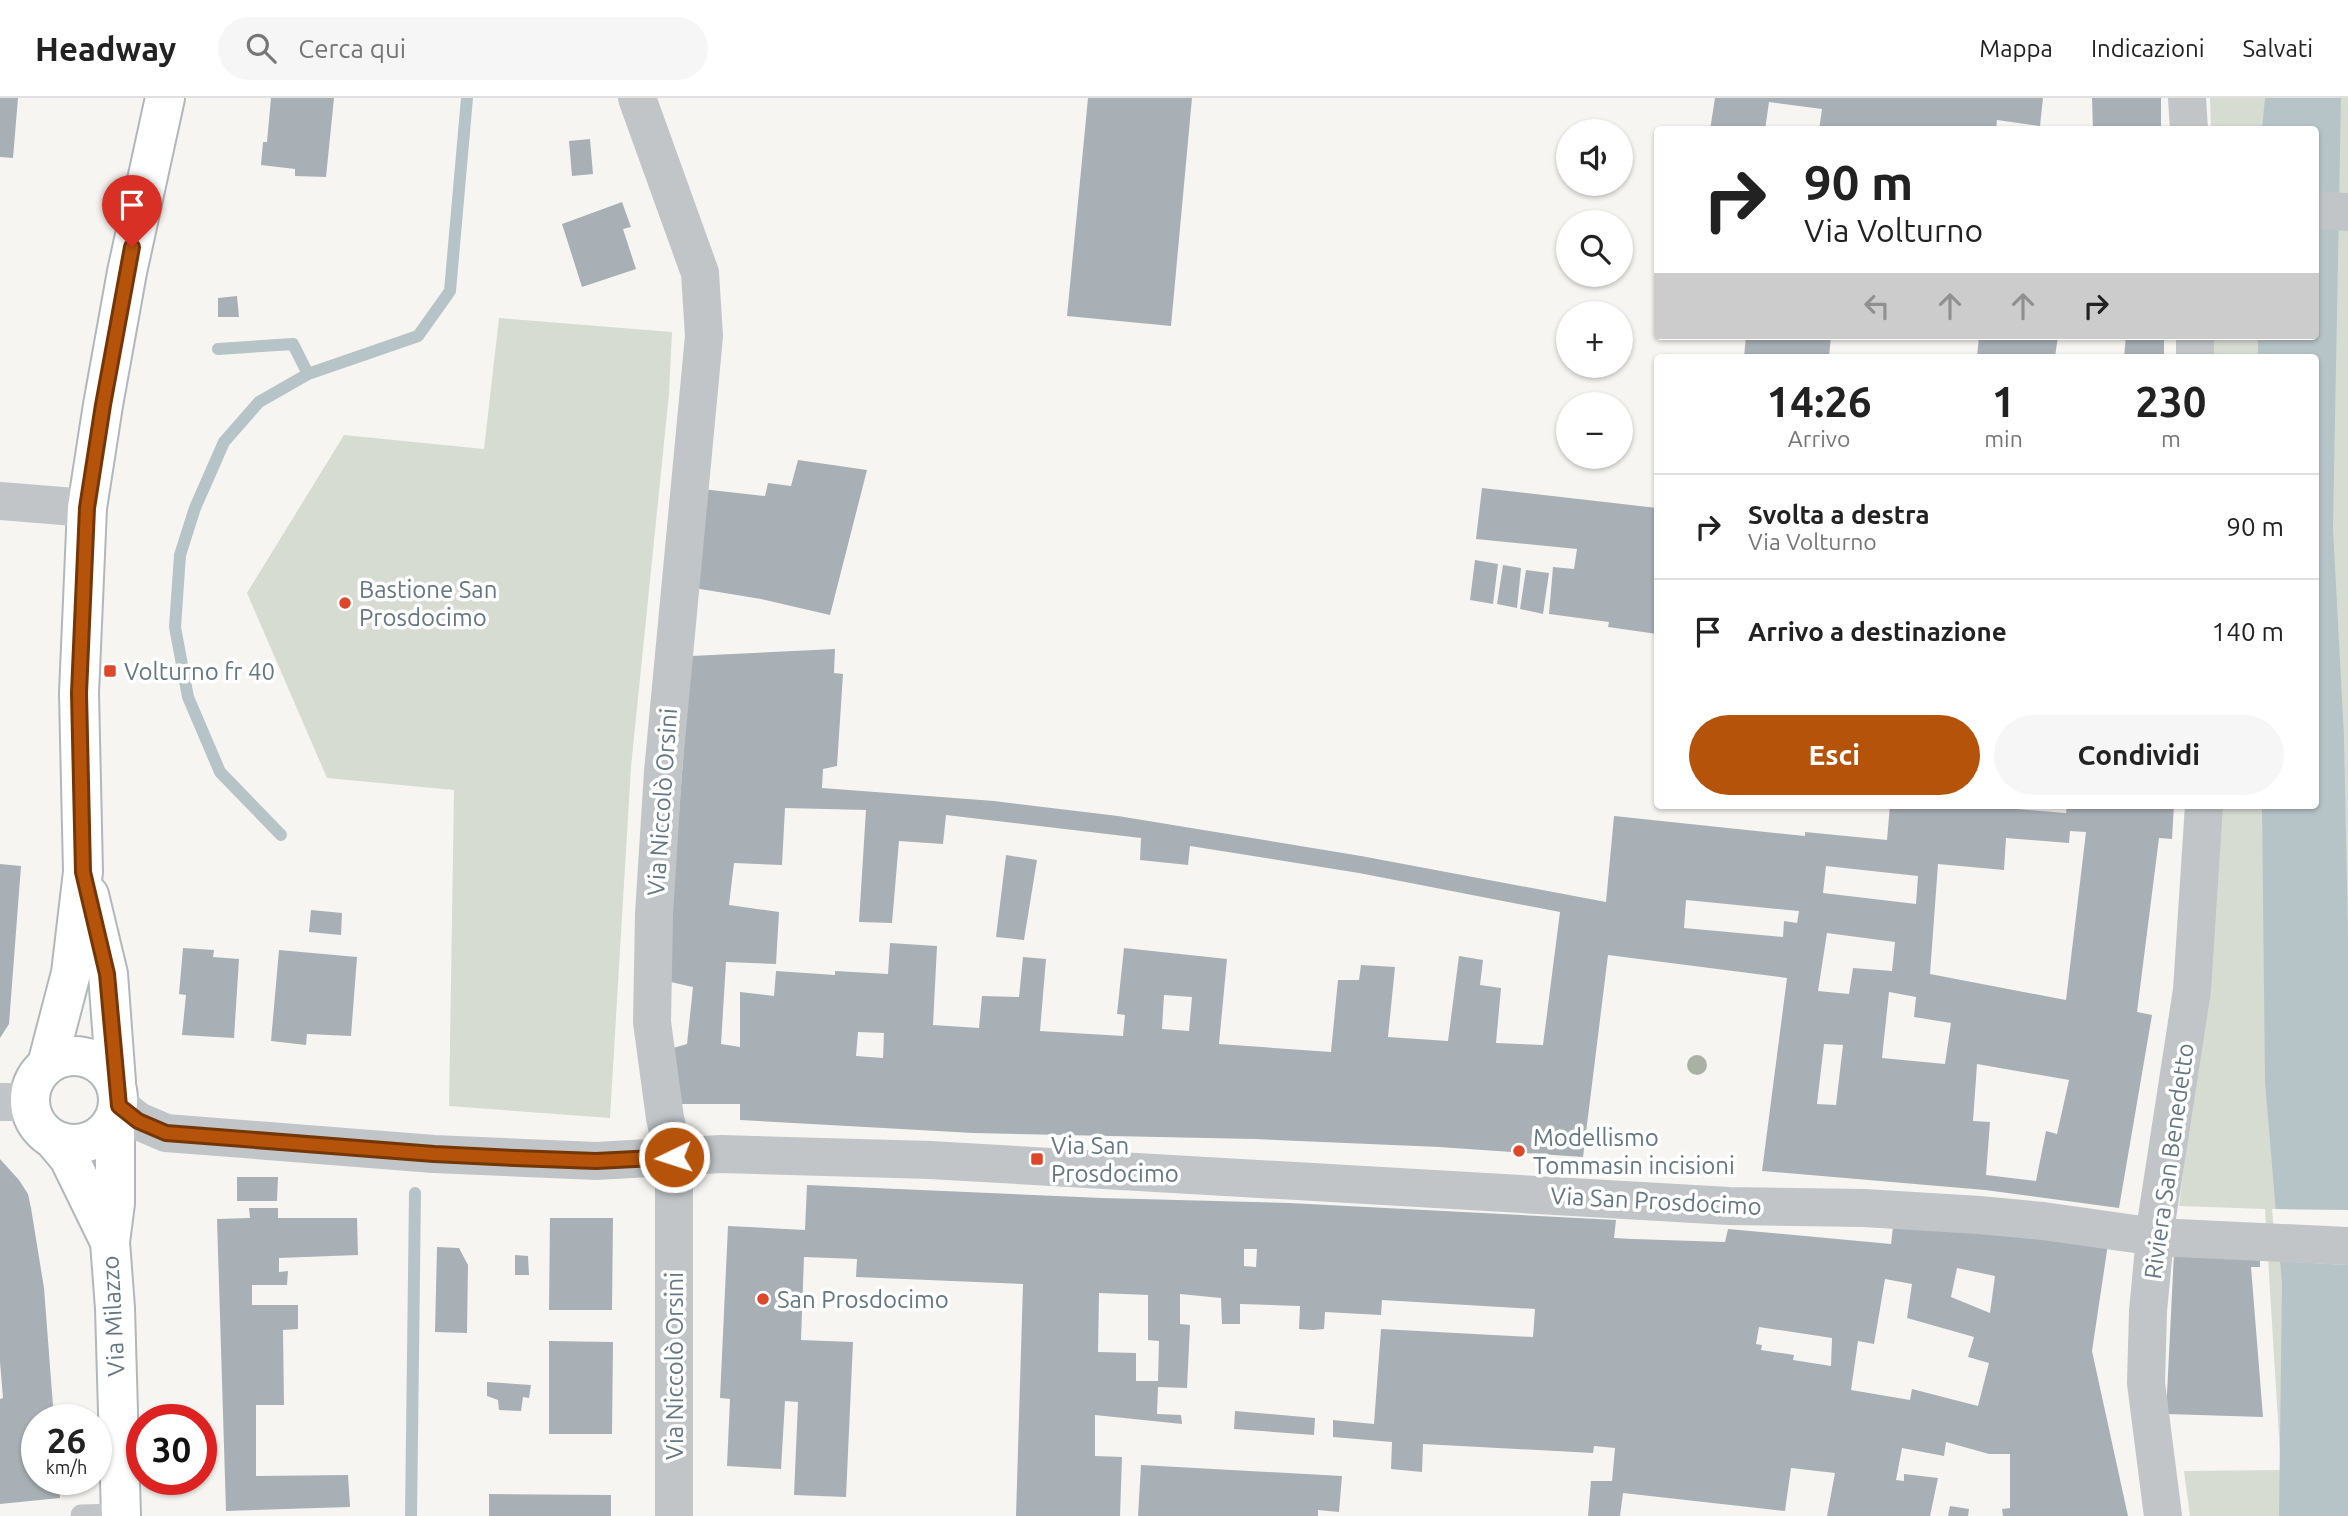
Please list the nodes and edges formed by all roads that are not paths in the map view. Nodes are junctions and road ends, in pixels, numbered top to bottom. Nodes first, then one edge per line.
1 (165, 98) edge
2 (637, 98) edge
3 (2187, 98) edge
4 (2189, 126) edge
5 (2319, 210) edge
6 (2348, 212) edge
7 (0, 500) edge
8 (87, 508) junction
9 (2204, 809) edge
10 (83, 872) junction
11 (47, 1065) junction
12 (15, 1102) edge
13 (116, 1102) junction
14 (53, 1139) junction
15 (674, 1157) junction
16 (2157, 1237) junction
17 (110, 1242) junction
18 (2348, 1246) edge
19 (81, 1515) edge
20 (121, 1515) edge
21 (674, 1516) edge
22 (2163, 1516) edge

1 - 8 main road
2 - 15 street, Via Niccolò Orsini
3 - 4 street
5 - 6 street
7 - 8 street
8 - 10 main road
9 - 16 street, Riviera San Benedetto
10 - 11 main road
10 - 13 main road, Via Milazzo
11 - 12 main road
11 - 13 main road
12 - 14 main road
13 - 14 main road
13 - 15 street, Via San Prosdocimo
13 - 17 main road, Via Milazzo
14 - 17 main road, Via Milazzo
15 - 16 street, Via San Prosdocimo
15 - 21 street, Via Niccolò Orsini
16 - 18 street, Via San Prosdocimo
16 - 22 street, Riviera San Benedetto
17 - 20 main road, Via Milazzo
19 - 20 lane

